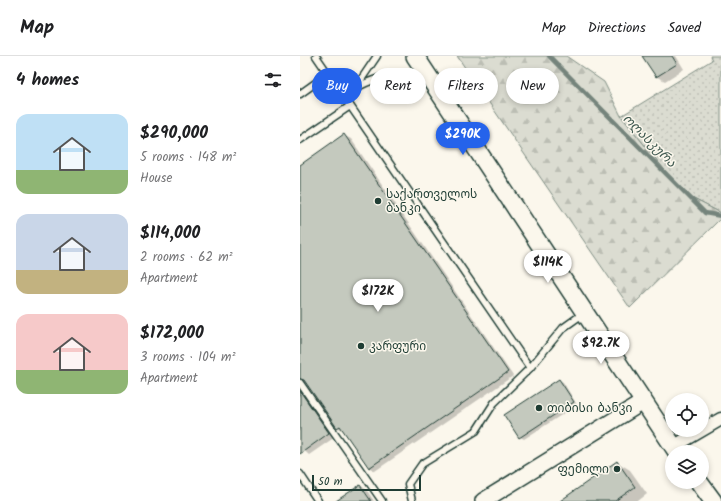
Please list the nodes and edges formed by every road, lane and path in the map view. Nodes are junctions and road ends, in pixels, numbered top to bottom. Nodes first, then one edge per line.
1 (316, 56) edge
2 (377, 56) edge
3 (415, 56) edge
4 (324, 68) edge
5 (362, 78) edge
6 (432, 82) junction
7 (312, 85) edge
8 (362, 85) edge
9 (300, 94) edge
10 (350, 106) joint
11 (300, 140) edge
12 (584, 313) junction
13 (530, 368) junction
14 (300, 383) edge
15 (643, 402) junction
16 (721, 419) edge
17 (672, 445) edge
18 (681, 445) edge
19 (300, 474) edge
20 (704, 489) edge
21 (318, 501) edge
22 (382, 501) edge
23 (412, 501) edge
24 (483, 501) edge
25 (713, 501) edge

1 - 4 lane
2 - 5 lane
3 - 6 main road
6 - 8 lane
6 - 12 main road
7 - 9 lane
10 - 11 lane
10 - 13 lane
12 - 13 lane
12 - 15 main road
13 - 23 lane
14 - 22 lane
15 - 17 main road
15 - 24 street
16 - 18 street
19 - 21 lane
20 - 25 main road

